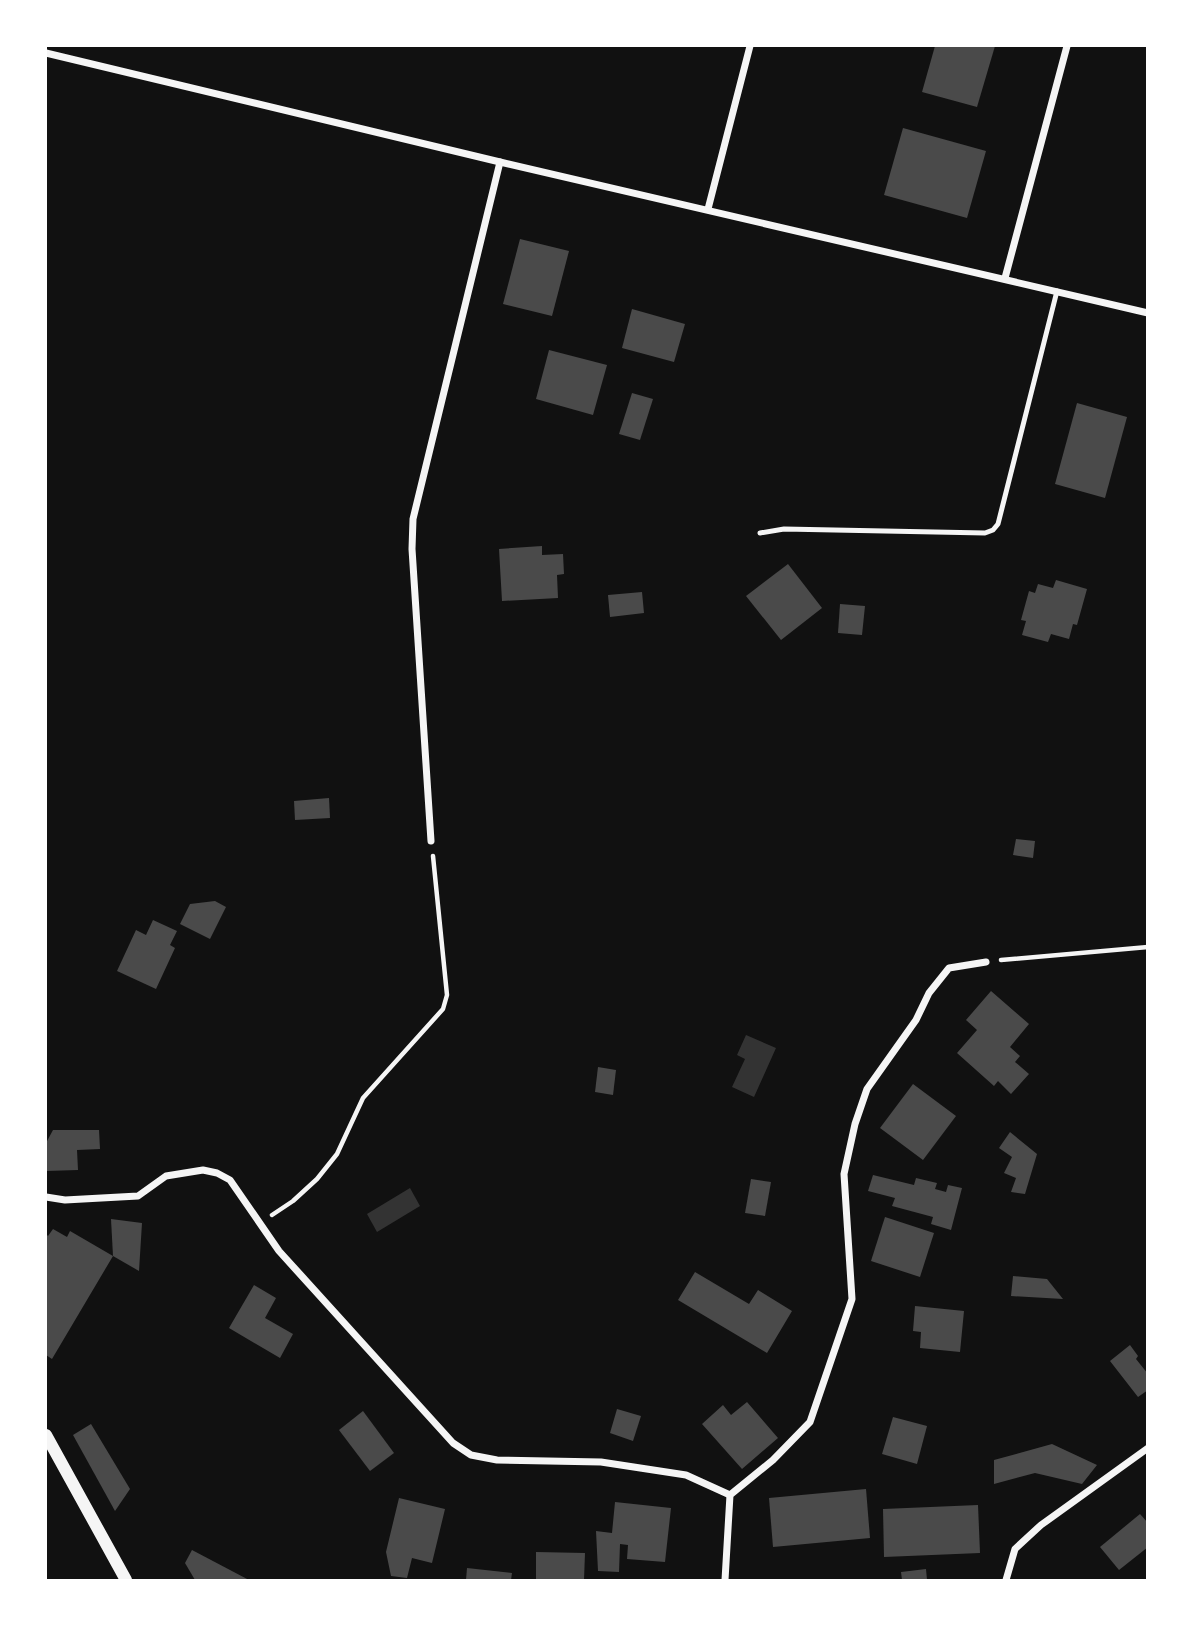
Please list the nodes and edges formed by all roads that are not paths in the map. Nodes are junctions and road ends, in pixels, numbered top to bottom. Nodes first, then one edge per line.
1 (750, 46) edge
2 (1067, 46) edge
3 (46, 53) edge
4 (500, 162) junction
5 (708, 209) junction
6 (1005, 278) junction
7 (1057, 291) junction
8 (1147, 313) edge
9 (760, 533) dead end
10 (431, 842) road end
11 (986, 962) road end
12 (46, 1197) edge
13 (46, 1435) edge
14 (1147, 1448) edge
15 (730, 1495) junction
16 (126, 1580) edge
17 (725, 1580) edge
18 (1006, 1580) edge

1 - 5 street
2 - 6 street
3 - 4 street
4 - 5 street
4 - 10 street
5 - 6 street
6 - 7 street
7 - 8 street
7 - 9 lane
11 - 15 street
12 - 15 street
13 - 16 street
14 - 18 street
15 - 17 street

